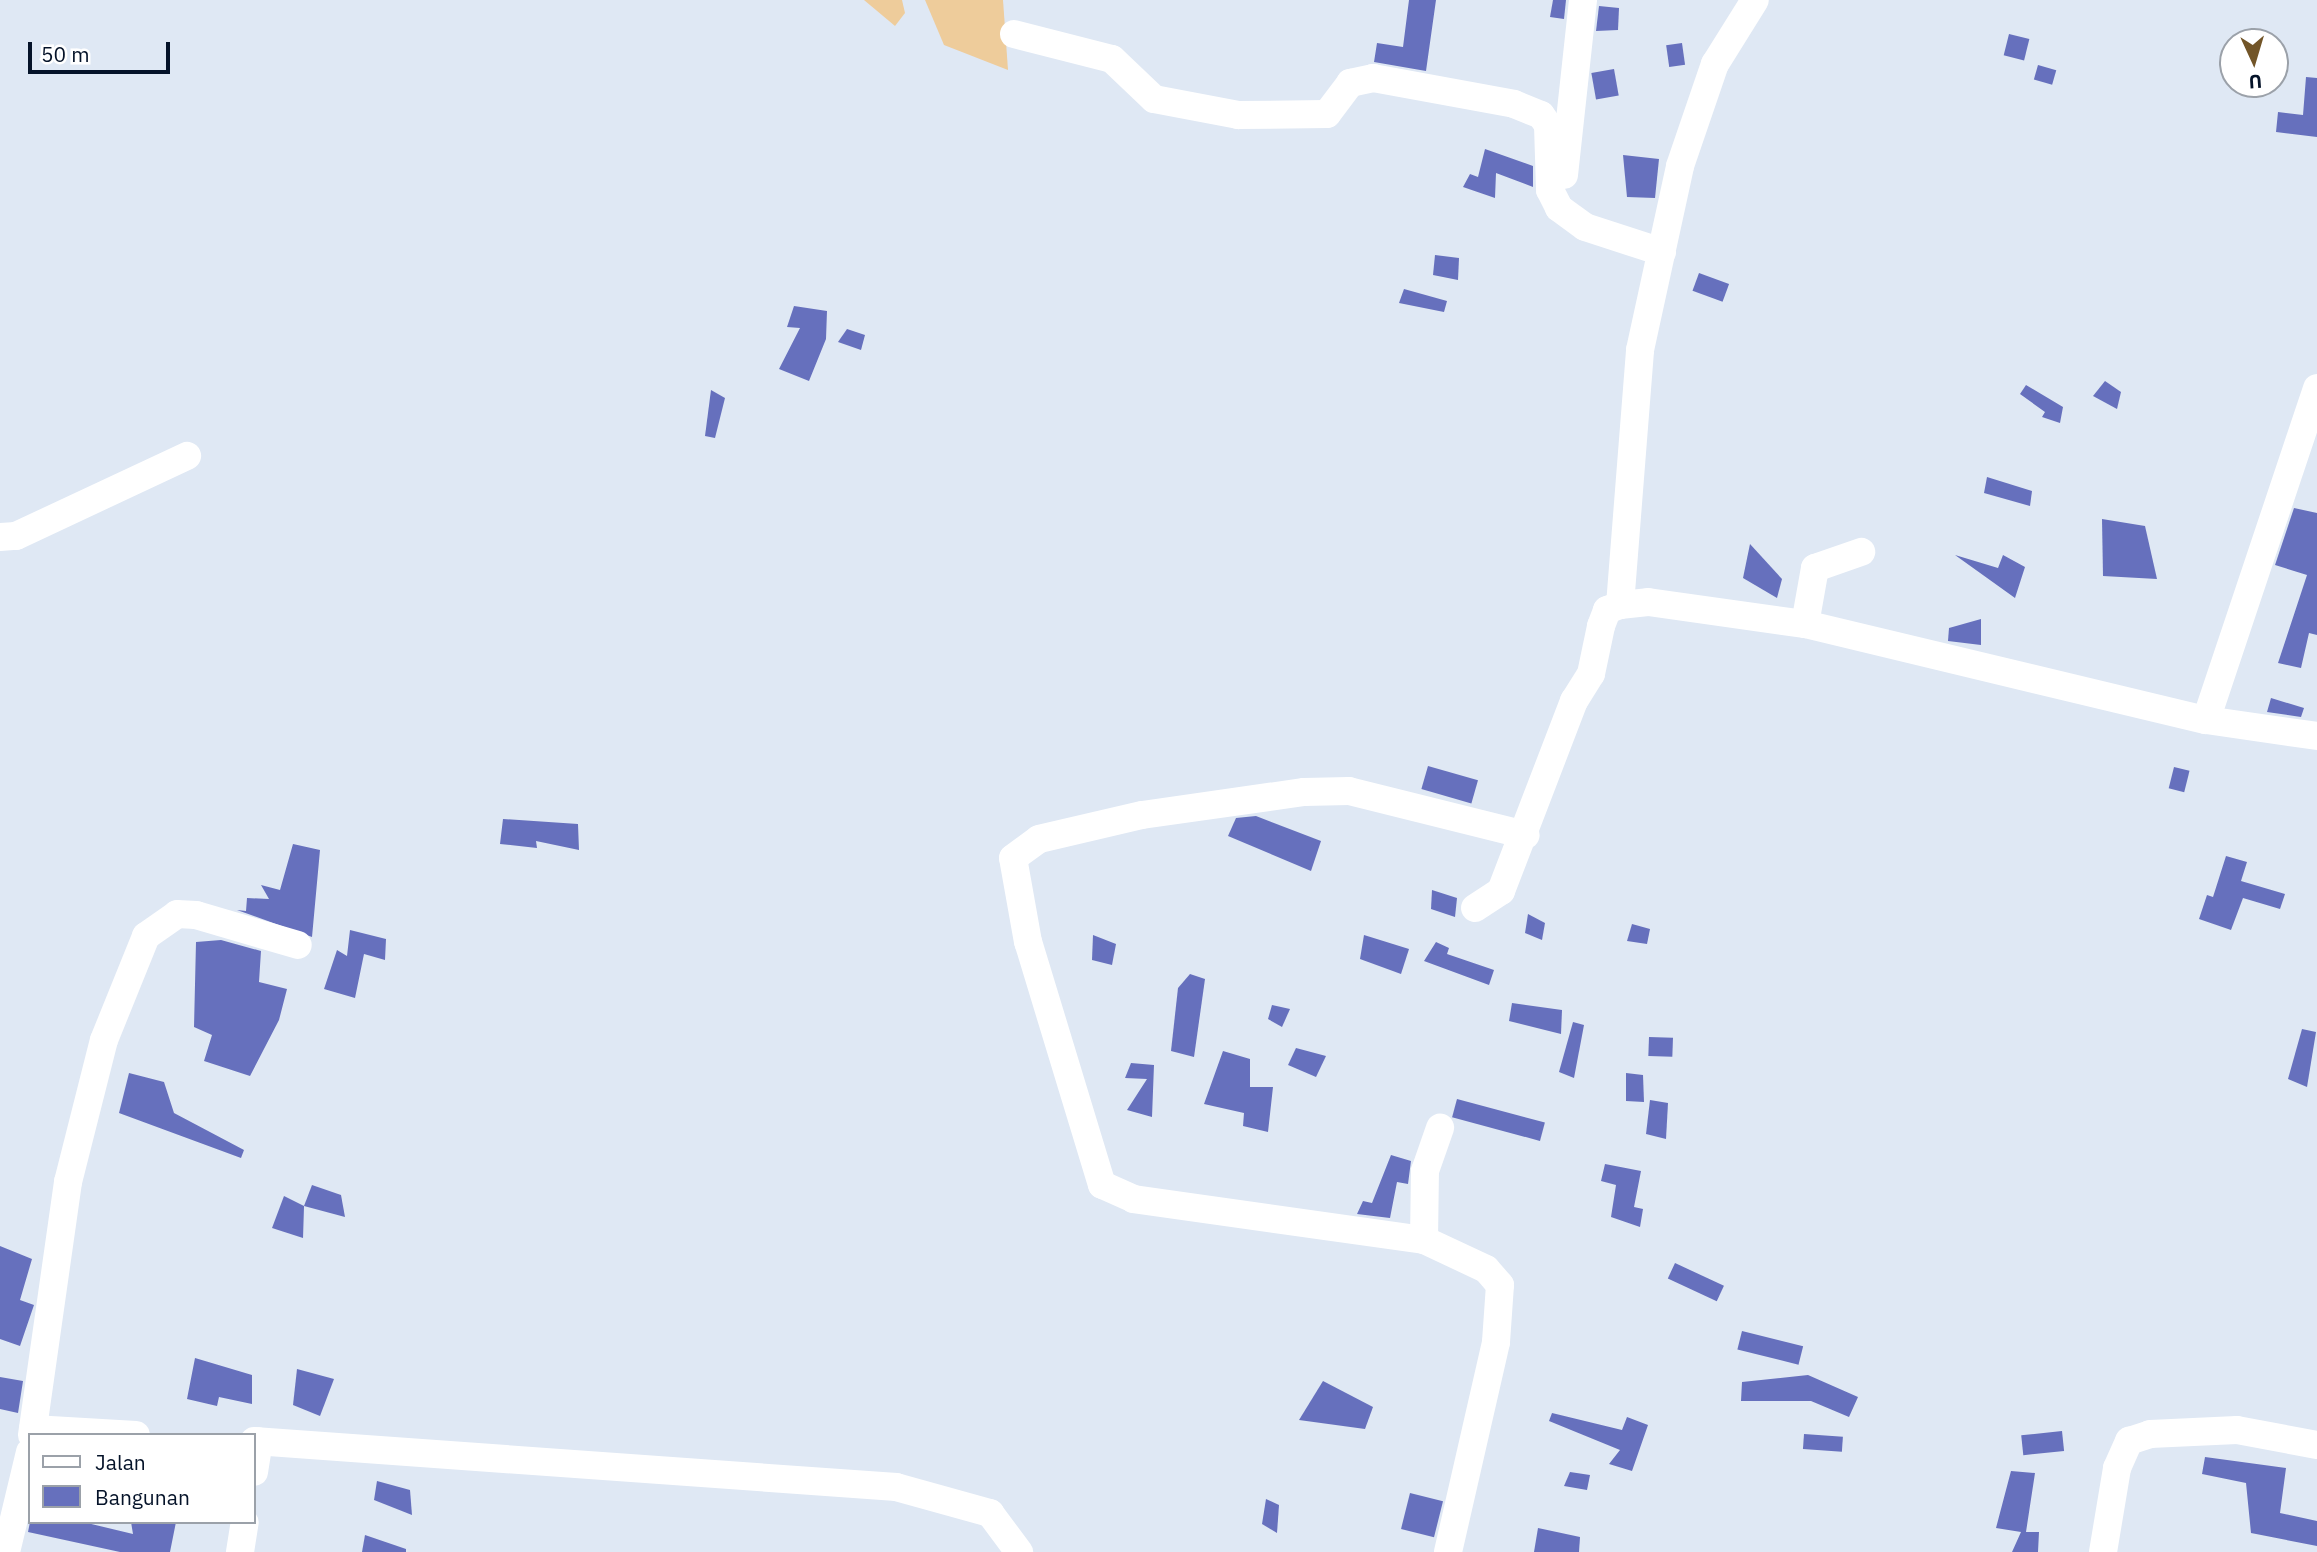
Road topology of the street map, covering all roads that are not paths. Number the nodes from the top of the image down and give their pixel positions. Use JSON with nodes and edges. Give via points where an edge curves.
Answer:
{"nodes":[{"id":1,"x":1583,"y":0,"type":"edge"},
{"id":2,"x":1755,"y":0,"type":"edge"},
{"id":3,"x":1014,"y":34,"type":"dead end"},
{"id":4,"x":1559,"y":208,"type":"junction"},
{"id":5,"x":1662,"y":252,"type":"junction"},
{"id":6,"x":2317,"y":388,"type":"edge"},
{"id":7,"x":187,"y":456,"type":"dead end"},
{"id":8,"x":0,"y":537,"type":"edge"},
{"id":9,"x":1861,"y":552,"type":"dead end"},
{"id":10,"x":1620,"y":605,"type":"junction"},
{"id":11,"x":1805,"y":624,"type":"junction"},
{"id":12,"x":2206,"y":720,"type":"junction"},
{"id":13,"x":2317,"y":736,"type":"edge"},
{"id":14,"x":1526,"y":835,"type":"junction"},
{"id":15,"x":1475,"y":908,"type":"dead end"},
{"id":16,"x":298,"y":945,"type":"dead end"},
{"id":17,"x":1440,"y":1128,"type":"dead end"},
{"id":18,"x":1424,"y":1240,"type":"junction"},
{"id":19,"x":33,"y":1433,"type":"edge"},
{"id":20,"x":256,"y":1441,"type":"edge"},
{"id":21,"x":2317,"y":1445,"type":"edge"},
{"id":22,"x":28,"y":1456,"type":"edge"},
{"id":23,"x":245,"y":1524,"type":"edge"},
{"id":24,"x":6,"y":1552,"type":"edge"},
{"id":25,"x":240,"y":1552,"type":"edge"},
{"id":26,"x":1019,"y":1552,"type":"edge"},
{"id":27,"x":1448,"y":1552,"type":"edge"},
{"id":28,"x":2103,"y":1552,"type":"edge"}],
"edges":[{"from":1,"to":4,"type":"street"},
{"from":2,"to":5,"type":"street","via":[[1715,64],[1680,166]]},
{"from":3,"to":4,"type":"street","via":[[1112,59],[1154,99],[1238,115],[1327,114],[1350,83],[1373,78],[1514,104],[1541,115],[1548,125],[1550,190]]},
{"from":4,"to":5,"type":"street","via":[[1585,227]]},
{"from":5,"to":10,"type":"street","via":[[1640,350]]},
{"from":6,"to":12,"type":"street"},
{"from":7,"to":8,"type":"street","via":[[16,536]]},
{"from":9,"to":11,"type":"street","via":[[1815,568]]},
{"from":10,"to":11,"type":"street","via":[[1648,602]]},
{"from":10,"to":14,"type":"street","via":[[1607,610],[1591,674],[1574,701]]},
{"from":11,"to":12,"type":"street"},
{"from":12,"to":13,"type":"street"},
{"from":14,"to":15,"type":"street","via":[[1501,891]]},
{"from":14,"to":18,"type":"street","via":[[1349,791],[1304,792],[1142,815],[1039,839],[1013,858],[1028,942],[1102,1185],[1134,1199]]},
{"from":16,"to":19,"type":"street","via":[[197,915],[177,915],[146,936],[104,1040],[76,1146]]},
{"from":17,"to":18,"type":"street","via":[[1425,1171]]},
{"from":18,"to":27,"type":"street","via":[[1486,1269],[1502,1300]]},
{"from":20,"to":26,"type":"street","via":[[896,1487],[990,1513]]},
{"from":21,"to":28,"type":"street","via":[[2237,1430],[2150,1434],[2129,1441],[2117,1468]]},
{"from":22,"to":24,"type":"street"},
{"from":23,"to":25,"type":"street"}]}
